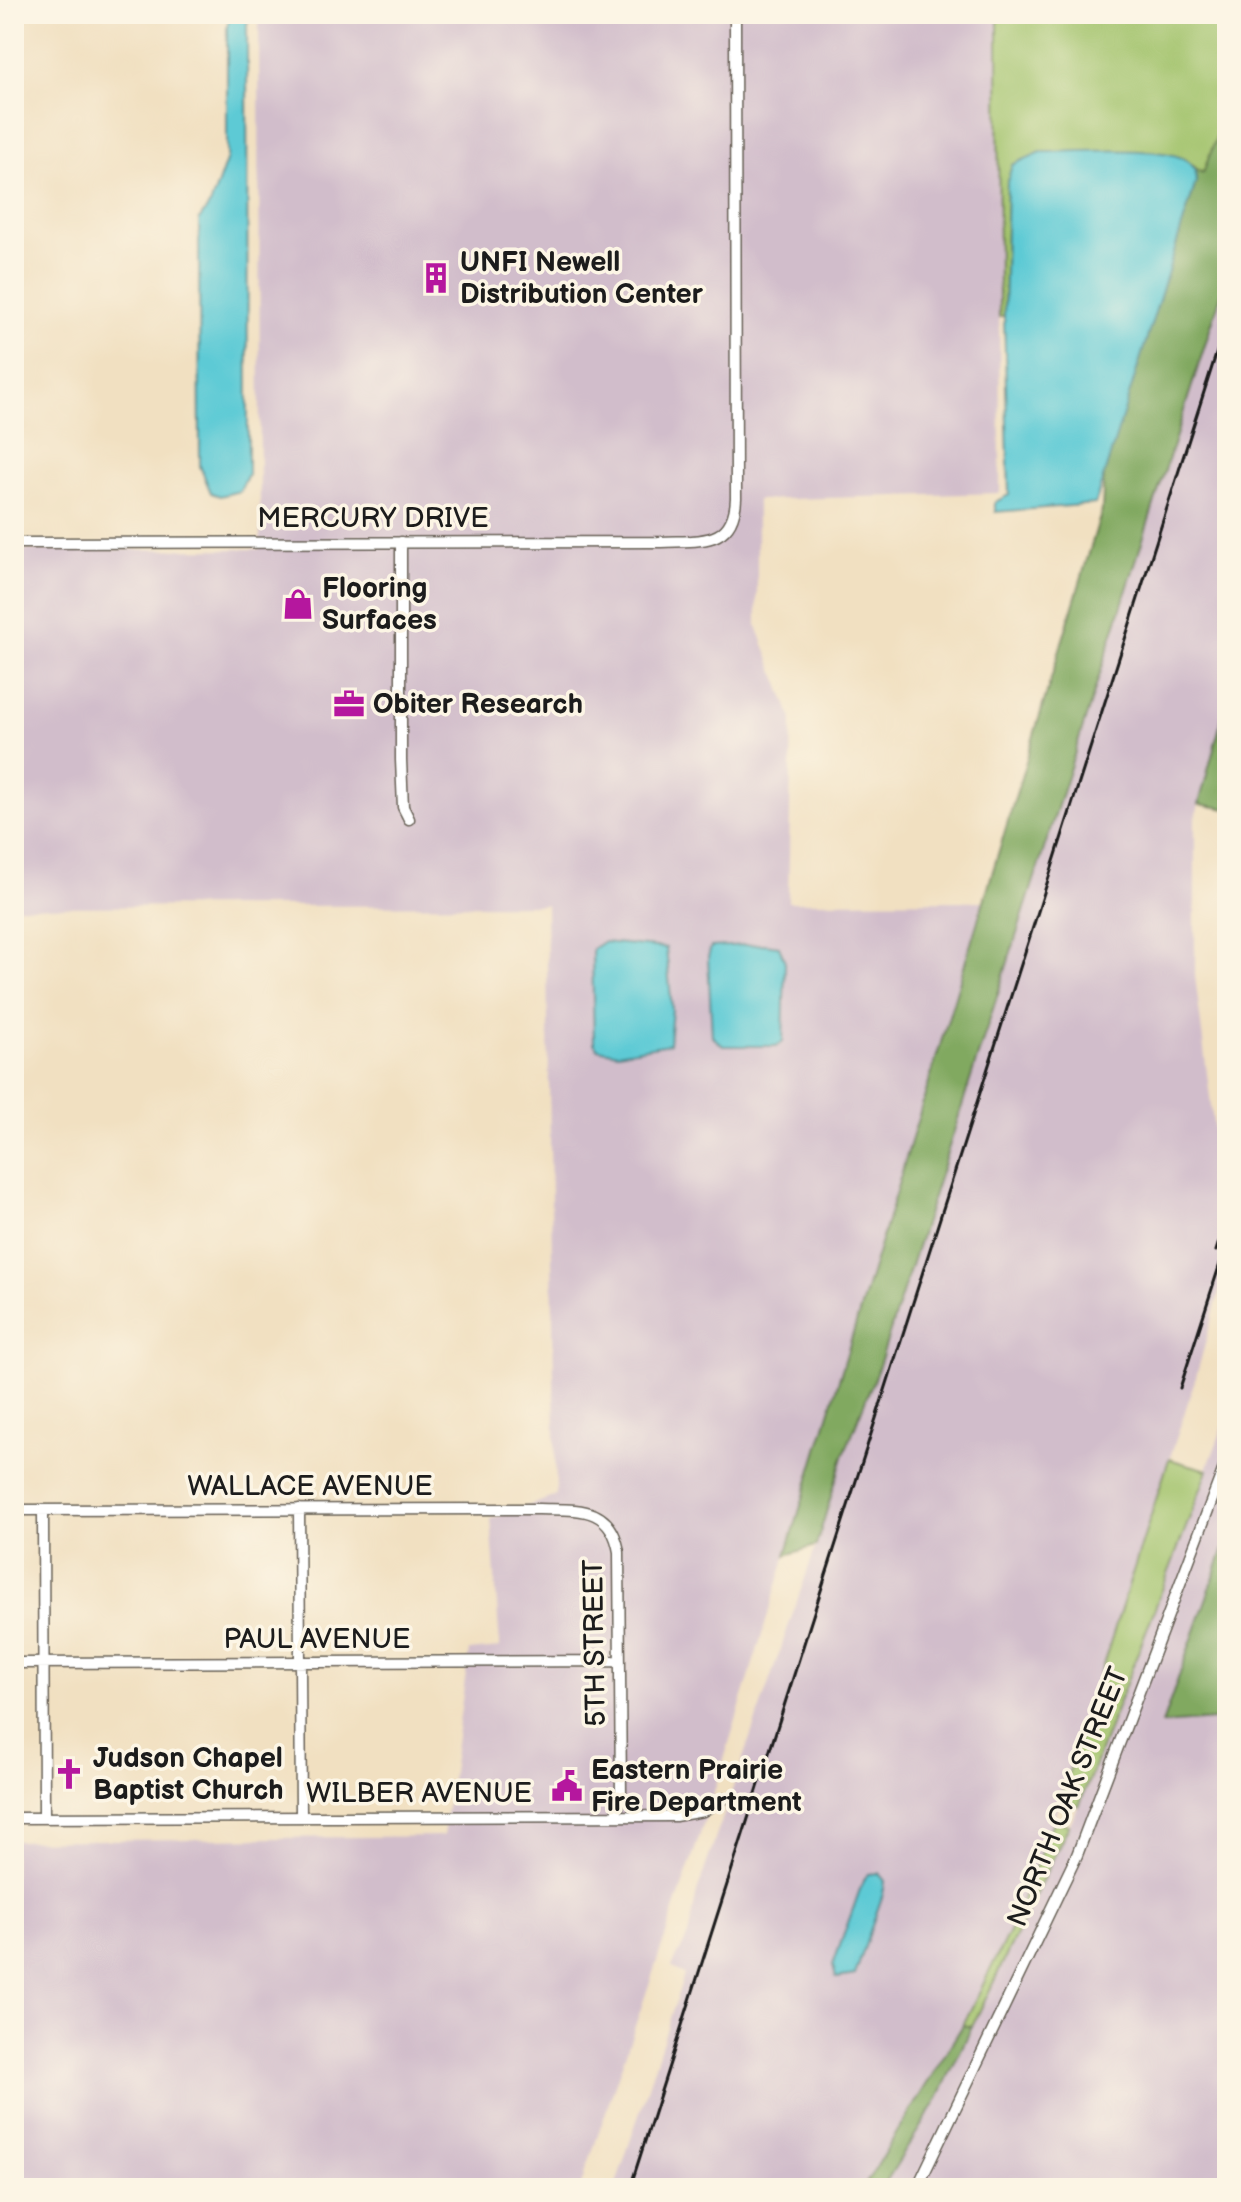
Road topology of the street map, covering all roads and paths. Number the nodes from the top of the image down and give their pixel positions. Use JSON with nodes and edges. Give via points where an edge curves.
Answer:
{"nodes":[{"id":1,"x":735,"y":14,"type":"edge"},
{"id":2,"x":401,"y":542,"type":"junction"},
{"id":3,"x":14,"y":543,"type":"edge"},
{"id":4,"x":409,"y":819,"type":"dead end"},
{"id":5,"x":1227,"y":1460,"type":"edge"},
{"id":6,"x":299,"y":1509,"type":"junction"},
{"id":7,"x":14,"y":1510,"type":"edge"},
{"id":8,"x":43,"y":1510,"type":"junction"},
{"id":9,"x":604,"y":1519,"type":"joint"},
{"id":10,"x":620,"y":1661,"type":"junction"},
{"id":11,"x":42,"y":1662,"type":"junction"},
{"id":12,"x":14,"y":1663,"type":"edge"},
{"id":13,"x":299,"y":1663,"type":"junction"},
{"id":14,"x":723,"y":1799,"type":"dead end"},
{"id":15,"x":615,"y":1816,"type":"junction"},
{"id":16,"x":44,"y":1817,"type":"junction"},
{"id":17,"x":301,"y":1817,"type":"junction"},
{"id":18,"x":14,"y":1818,"type":"edge"},
{"id":19,"x":917,"y":2188,"type":"edge"}],
"edges":[{"from":1,"to":2,"type":"street","name":"MERCURY DRIVE","via":[[736,498],[730,528],[715,537],[684,541]]},
{"from":2,"to":3,"type":"street","name":"MERCURY DRIVE"},
{"from":2,"to":4,"type":"street","via":[[401,754],[403,807]]},
{"from":5,"to":19,"type":"street","name":"NORTH OAK STREET","via":[[1077,1855]]},
{"from":6,"to":8,"type":"street","name":"WALLACE AVENUE"},
{"from":6,"to":9,"type":"street","name":"WALLACE AVENUE","via":[[577,1510]]},
{"from":6,"to":13,"type":"street"},
{"from":7,"to":8,"type":"street","name":"WALLACE AVENUE"},
{"from":8,"to":11,"type":"street"},
{"from":9,"to":10,"type":"street","name":"5TH STREET","via":[[619,1552]]},
{"from":10,"to":13,"type":"street","name":"PAUL AVENUE"},
{"from":10,"to":15,"type":"street","name":"5TH STREET","via":[[621,1797]]},
{"from":11,"to":12,"type":"street","name":"PAUL AVENUE"},
{"from":11,"to":13,"type":"street","name":"PAUL AVENUE"},
{"from":11,"to":16,"type":"street"},
{"from":13,"to":17,"type":"street"},
{"from":14,"to":15,"type":"street","name":"WILBER AVENUE","via":[[690,1815]]},
{"from":15,"to":17,"type":"street","name":"WILBER AVENUE"},
{"from":16,"to":17,"type":"street","name":"WILBER AVENUE"},
{"from":16,"to":18,"type":"street","name":"WILBER AVENUE"}]}
